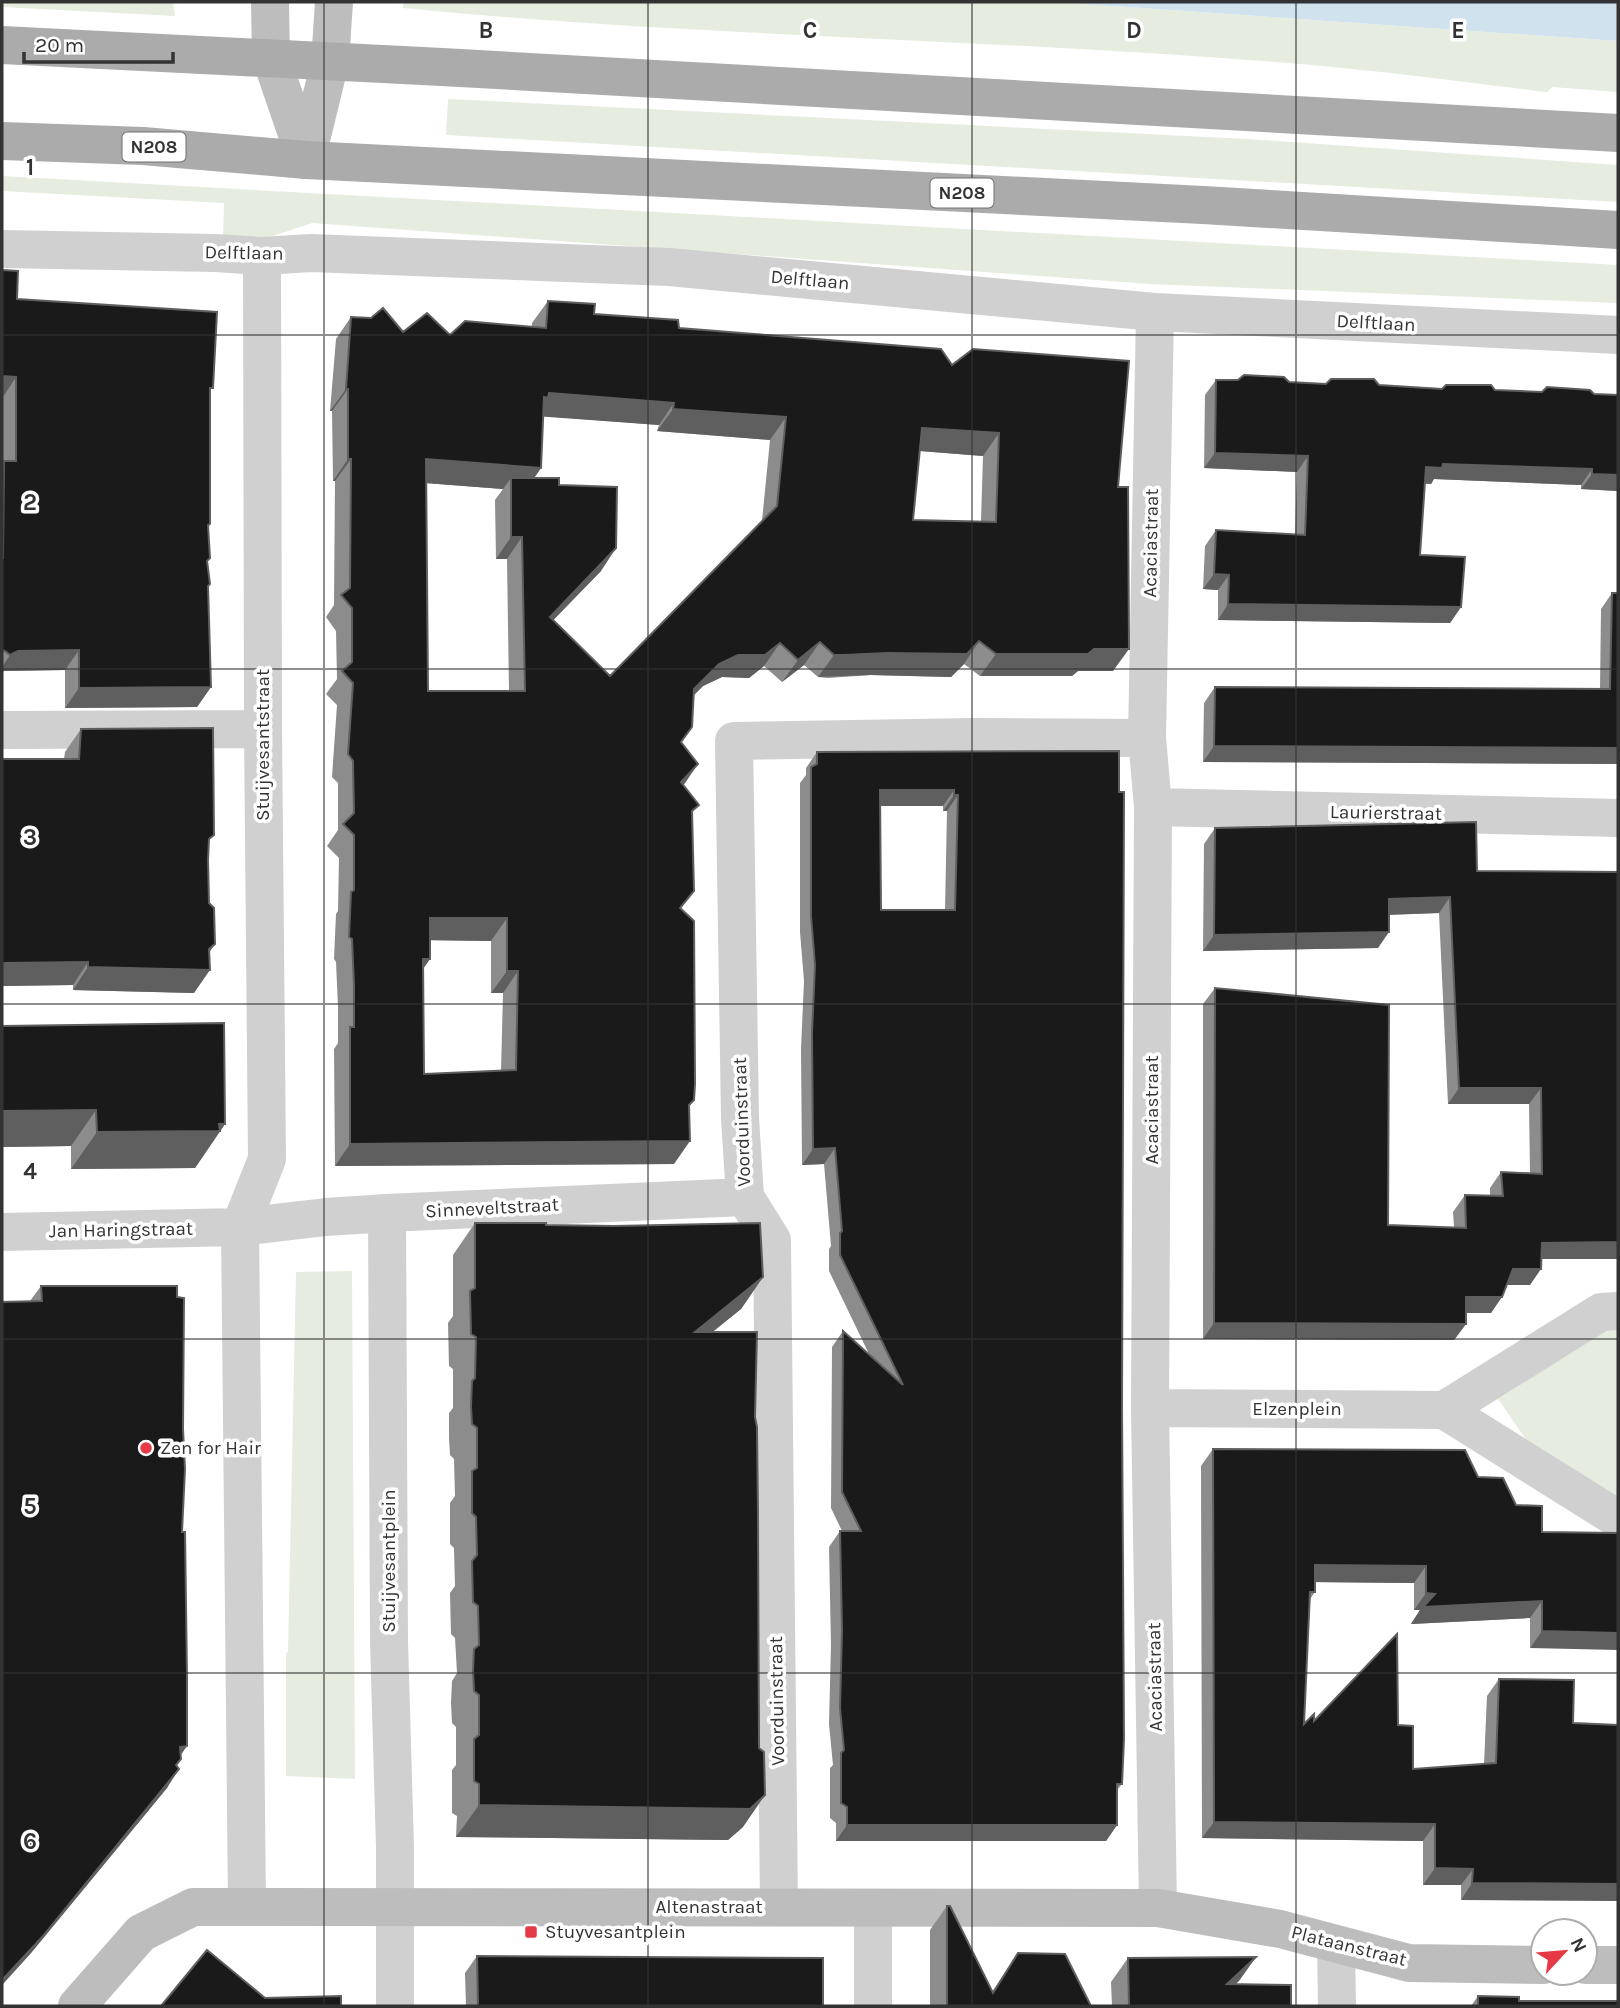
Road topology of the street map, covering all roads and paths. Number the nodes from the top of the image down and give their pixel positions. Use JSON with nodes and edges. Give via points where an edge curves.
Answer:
{"nodes":[{"id":1,"x":270,"y":2,"type":"edge"},
{"id":2,"x":334,"y":2,"type":"edge"},
{"id":3,"x":2,"y":45,"type":"edge"},
{"id":4,"x":271,"y":58,"type":"junction"},
{"id":5,"x":330,"y":62,"type":"junction"},
{"id":6,"x":1618,"y":133,"type":"edge"},
{"id":7,"x":2,"y":141,"type":"edge"},
{"id":8,"x":306,"y":160,"type":"junction"},
{"id":9,"x":1618,"y":230,"type":"edge"},
{"id":10,"x":2,"y":249,"type":"edge"},
{"id":11,"x":262,"y":256,"type":"junction"},
{"id":12,"x":1155,"y":312,"type":"junction"},
{"id":13,"x":1618,"y":335,"type":"edge"},
{"id":14,"x":263,"y":729,"type":"junction"},
{"id":15,"x":2,"y":730,"type":"edge"},
{"id":16,"x":1147,"y":738,"type":"junction"},
{"id":17,"x":1153,"y":807,"type":"junction"},
{"id":18,"x":1618,"y":818,"type":"edge"},
{"id":19,"x":745,"y":1197,"type":"junction"},
{"id":20,"x":387,"y":1213,"type":"junction"},
{"id":21,"x":240,"y":1227,"type":"junction"},
{"id":22,"x":2,"y":1232,"type":"edge"},
{"id":23,"x":1618,"y":1311,"type":"edge"},
{"id":24,"x":1150,"y":1408,"type":"junction"},
{"id":25,"x":1444,"y":1410,"type":"junction"},
{"id":26,"x":1618,"y":1519,"type":"edge"},
{"id":27,"x":247,"y":1905,"type":"junction"},
{"id":28,"x":779,"y":1907,"type":"junction"},
{"id":29,"x":396,"y":1908,"type":"junction"},
{"id":30,"x":1158,"y":1908,"type":"junction"},
{"id":31,"x":873,"y":1909,"type":"junction"},
{"id":32,"x":1280,"y":1929,"type":"joint"},
{"id":33,"x":1336,"y":1945,"type":"junction"},
{"id":34,"x":1529,"y":1965,"type":"edge"},
{"id":35,"x":1599,"y":1965,"type":"edge"},
{"id":36,"x":1618,"y":1965,"type":"edge"},
{"id":37,"x":77,"y":2006,"type":"edge"},
{"id":38,"x":395,"y":2006,"type":"edge"},
{"id":39,"x":873,"y":2006,"type":"edge"},
{"id":40,"x":1337,"y":2006,"type":"edge"}],
"edges":[{"from":1,"to":4,"type":"street"},
{"from":2,"to":5,"type":"street"},
{"from":3,"to":4,"type":"main road"},
{"from":4,"to":5,"type":"main road"},
{"from":4,"to":8,"type":"street"},
{"from":5,"to":6,"type":"main road"},
{"from":5,"to":8,"type":"street"},
{"from":7,"to":8,"type":"main road","number":"N208","via":[[143,146]]},
{"from":8,"to":9,"type":"main road","number":"N208"},
{"from":10,"to":11,"type":"street","name":"Delftlaan"},
{"from":11,"to":12,"type":"street","name":"Delftlaan","via":[[311,253],[669,267]]},
{"from":11,"to":14,"type":"street","name":"Stuijvesantstraat"},
{"from":12,"to":13,"type":"street","name":"Delftlaan"},
{"from":12,"to":16,"type":"street","name":"Acaciastraat"},
{"from":14,"to":15,"type":"street"},
{"from":14,"to":21,"type":"street","name":"Stuijvesantstraat","via":[[267,1159]]},
{"from":16,"to":17,"type":"street","name":"Acaciastraat"},
{"from":16,"to":19,"type":"street","name":"Voorduinstraat","via":[[734,741]]},
{"from":17,"to":18,"type":"street","name":"Laurierstraat"},
{"from":17,"to":24,"type":"street","name":"Acaciastraat"},
{"from":19,"to":20,"type":"street","name":"Sinneveltstraat"},
{"from":19,"to":28,"type":"street","name":"Voorduinstraat","via":[[772,1240]]},
{"from":20,"to":21,"type":"street","name":"Sinneveltstraat"},
{"from":20,"to":29,"type":"street","name":"Stuijvesantplein","via":[[389,1641]]},
{"from":21,"to":22,"type":"street","name":"Jan Haringstraat"},
{"from":21,"to":27,"type":"street"},
{"from":23,"to":25,"type":"street","via":[[1601,1312]]},
{"from":24,"to":25,"type":"street","name":"Elzenplein"},
{"from":24,"to":30,"type":"street","name":"Acaciastraat"},
{"from":25,"to":26,"type":"street"},
{"from":27,"to":29,"type":"street","name":"Altenastraat"},
{"from":27,"to":37,"type":"street","name":"Altenastraat","via":[[193,1907],[141,1933]]},
{"from":28,"to":29,"type":"street","name":"Altenastraat"},
{"from":28,"to":31,"type":"street","name":"Altenastraat"},
{"from":29,"to":38,"type":"street"},
{"from":30,"to":31,"type":"street","name":"Altenastraat"},
{"from":30,"to":32,"type":"street","name":"Altenastraat"},
{"from":31,"to":39,"type":"street"},
{"from":32,"to":33,"type":"street","name":"Plataanstraat"},
{"from":33,"to":34,"type":"street","name":"Plataanstraat","via":[[1409,1963]]},
{"from":33,"to":40,"type":"street"},
{"from":35,"to":36,"type":"street"}]}
